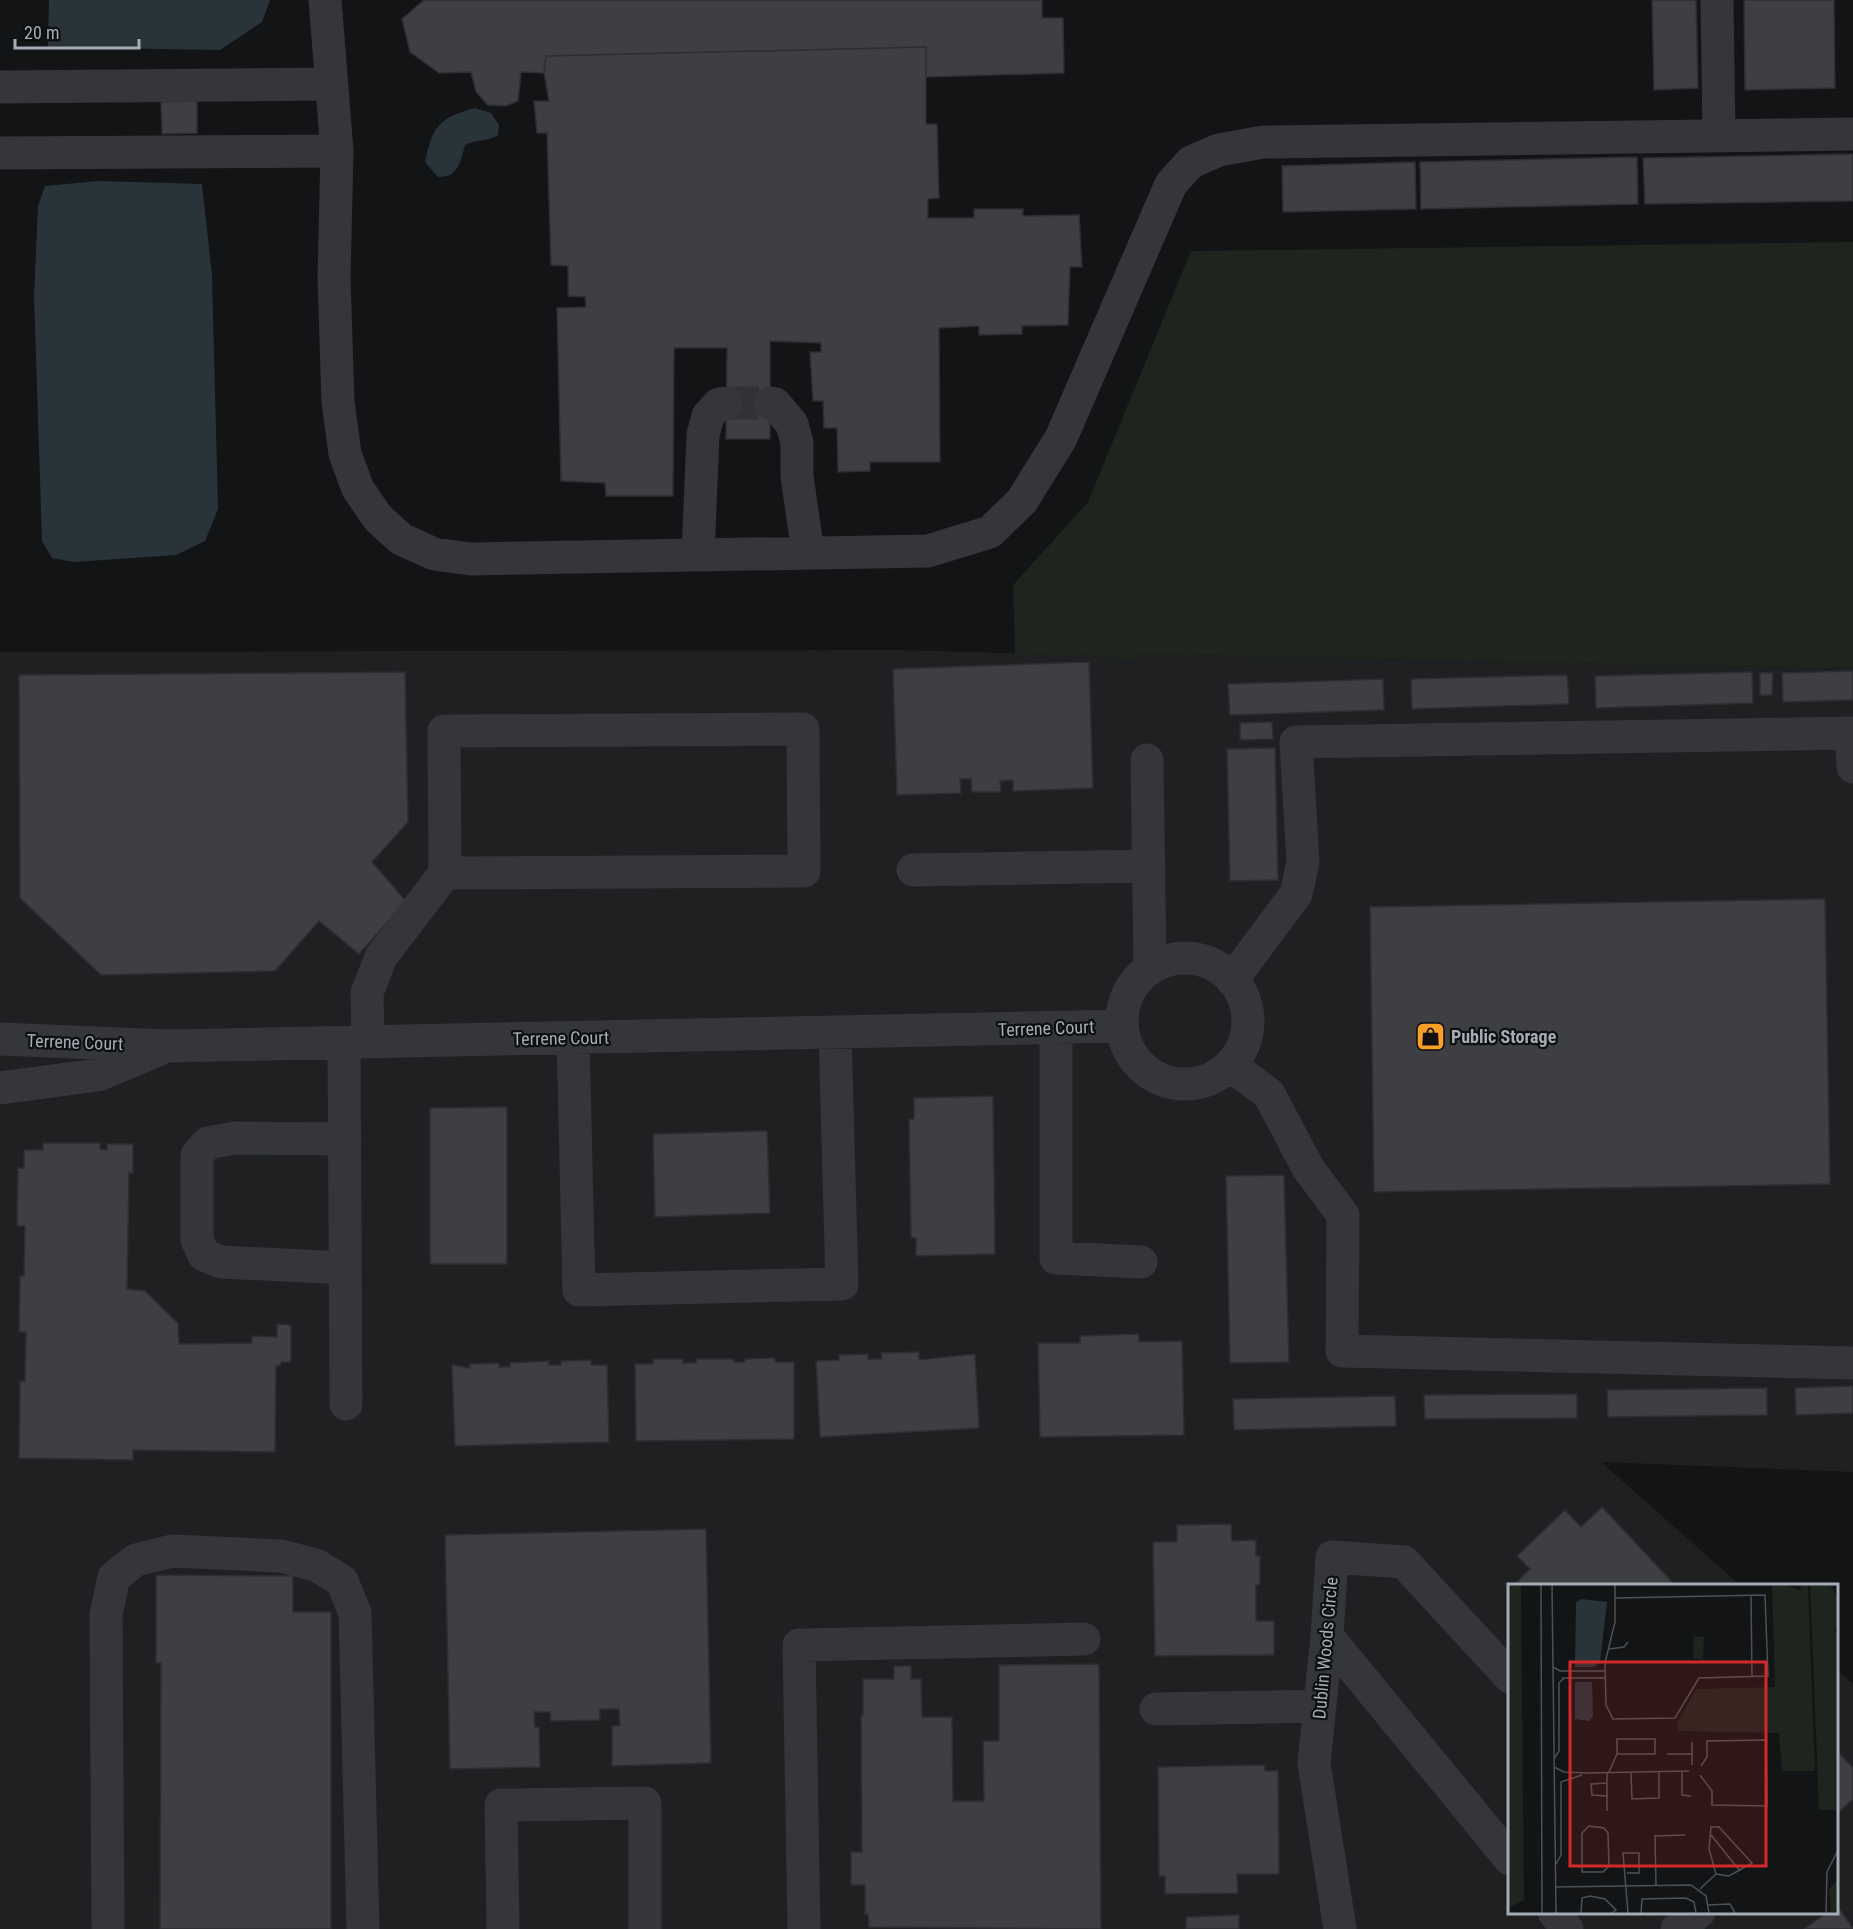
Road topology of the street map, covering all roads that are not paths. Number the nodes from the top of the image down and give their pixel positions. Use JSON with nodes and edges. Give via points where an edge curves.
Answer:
{"nodes":[{"id":1,"x":325,"y":0,"type":"edge"},
{"id":2,"x":1717,"y":0,"type":"edge"},
{"id":3,"x":331,"y":84,"type":"junction"},
{"id":4,"x":4,"y":87,"type":"edge"},
{"id":5,"x":1853,"y":134,"type":"edge"},
{"id":6,"x":1719,"y":136,"type":"junction"},
{"id":7,"x":337,"y":151,"type":"junction"},
{"id":8,"x":5,"y":153,"type":"edge"},
{"id":9,"x":726,"y":403,"type":"tunnel mouth"},
{"id":10,"x":770,"y":403,"type":"tunnel mouth"},
{"id":11,"x":808,"y":553,"type":"junction"},
{"id":12,"x":698,"y":555,"type":"junction"},
{"id":13,"x":1147,"y":760,"type":"dead end"},
{"id":14,"x":1853,"y":767,"type":"edge"},
{"id":15,"x":1149,"y":866,"type":"junction"},
{"id":16,"x":913,"y":870,"type":"dead end"},
{"id":17,"x":445,"y":873,"type":"junction"},
{"id":18,"x":1150,"y":969,"type":"junction"},
{"id":19,"x":1232,"y":980,"type":"junction"},
{"id":20,"x":1121,"y":1026,"type":"junction"},
{"id":21,"x":1056,"y":1029,"type":"junction"},
{"id":22,"x":835,"y":1033,"type":"junction"},
{"id":23,"x":573,"y":1038,"type":"junction"},
{"id":24,"x":0,"y":1039,"type":"edge"},
{"id":25,"x":356,"y":1042,"type":"junction"},
{"id":26,"x":168,"y":1046,"type":"junction"},
{"id":27,"x":1230,"y":1065,"type":"junction"},
{"id":28,"x":0,"y":1088,"type":"edge"},
{"id":29,"x":345,"y":1139,"type":"junction"},
{"id":30,"x":1141,"y":1262,"type":"dead end"},
{"id":31,"x":345,"y":1268,"type":"junction"},
{"id":32,"x":1853,"y":1363,"type":"edge"},
{"id":33,"x":346,"y":1404,"type":"dead end"},
{"id":34,"x":1328,"y":1636,"type":"junction"},
{"id":35,"x":1084,"y":1639,"type":"dead end"},
{"id":36,"x":1508,"y":1676,"type":"edge"},
{"id":37,"x":1320,"y":1706,"type":"junction"},
{"id":38,"x":1155,"y":1709,"type":"dead end"},
{"id":39,"x":1508,"y":1858,"type":"edge"},
{"id":40,"x":1556,"y":1914,"type":"edge"},
{"id":41,"x":1696,"y":1914,"type":"edge"},
{"id":42,"x":108,"y":1929,"type":"edge"},
{"id":43,"x":363,"y":1929,"type":"edge"},
{"id":44,"x":503,"y":1929,"type":"edge"},
{"id":45,"x":645,"y":1929,"type":"edge"},
{"id":46,"x":804,"y":1929,"type":"edge"},
{"id":47,"x":1340,"y":1929,"type":"edge"},
{"id":48,"x":1567,"y":1929,"type":"edge"},
{"id":49,"x":1677,"y":1929,"type":"edge"}],
"edges":[{"from":1,"to":3,"type":"street"},
{"from":2,"to":6,"type":"street"},
{"from":3,"to":4,"type":"street"},
{"from":3,"to":7,"type":"street"},
{"from":5,"to":6,"type":"street"},
{"from":6,"to":11,"type":"street","via":[[1263,141],[1219,150],[1191,162],[1171,184],[1061,438],[1022,501],[990,532],[928,551]]},
{"from":7,"to":8,"type":"street"},
{"from":7,"to":12,"type":"street","via":[[334,278],[338,402],[345,454],[358,489],[378,518],[401,539],[434,554],[471,559]]},
{"from":9,"to":12,"type":"street","via":[[719,404],[708,416],[703,435]]},
{"from":10,"to":11,"type":"street","via":[[792,424],[797,443],[800,512]]},
{"from":11,"to":12,"type":"street"},
{"from":13,"to":15,"type":"street"},
{"from":14,"to":19,"type":"street","via":[[1851,734],[1296,742],[1303,862],[1296,894]]},
{"from":15,"to":16,"type":"street"},
{"from":15,"to":18,"type":"street"},
{"from":17,"to":17,"type":"street","via":[[804,871],[803,729],[444,731]]},
{"from":17,"to":25,"type":"street","via":[[381,957],[367,993]]},
{"from":18,"to":19,"type":"street","name":"Terrene Court","via":[[1166,961],[1202,960]]},
{"from":18,"to":20,"type":"street","name":"Terrene Court","via":[[1127,993]]},
{"from":19,"to":27,"type":"street","name":"Terrene Court","via":[[1243,996],[1248,1014],[1241,1050]]},
{"from":20,"to":21,"type":"street","name":"Terrene Court"},
{"from":20,"to":27,"type":"street","name":"Terrene Court","via":[[1126,1046],[1137,1063],[1154,1076],[1173,1083],[1194,1084],[1214,1078]]},
{"from":21,"to":22,"type":"street","name":"Terrene Court"},
{"from":21,"to":30,"type":"street","via":[[1056,1258]]},
{"from":22,"to":23,"type":"street","name":"Terrene Court"},
{"from":22,"to":23,"type":"street","via":[[842,1284],[579,1290]]},
{"from":23,"to":25,"type":"street","name":"Terrene Court"},
{"from":24,"to":26,"type":"street","name":"Terrene Court"},
{"from":25,"to":26,"type":"street","name":"Terrene Court"},
{"from":25,"to":29,"type":"street"},
{"from":26,"to":28,"type":"street","via":[[98,1075]]},
{"from":27,"to":32,"type":"street","via":[[1269,1094],[1308,1168],[1343,1215],[1342,1351]]},
{"from":29,"to":31,"type":"street"},
{"from":29,"to":31,"type":"street","via":[[235,1138],[208,1143],[197,1155],[197,1240],[204,1255],[221,1262]]},
{"from":31,"to":33,"type":"street"},
{"from":34,"to":36,"type":"street","name":"Dublin Woods Circle","via":[[1332,1557],[1404,1562]]},
{"from":34,"to":37,"type":"street","name":"Dublin Woods Circle"},
{"from":34,"to":39,"type":"street"},
{"from":35,"to":46,"type":"street","via":[[799,1645]]},
{"from":37,"to":38,"type":"street"},
{"from":37,"to":47,"type":"street","name":"Dublin Woods Circle","via":[[1314,1763]]},
{"from":40,"to":48,"type":"street"},
{"from":41,"to":49,"type":"street"},
{"from":42,"to":43,"type":"street","via":[[106,1614],[114,1577],[136,1560],[172,1551],[281,1556],[316,1565],[342,1581],[355,1613]]},
{"from":44,"to":45,"type":"street","via":[[501,1804],[645,1803]]}]}
